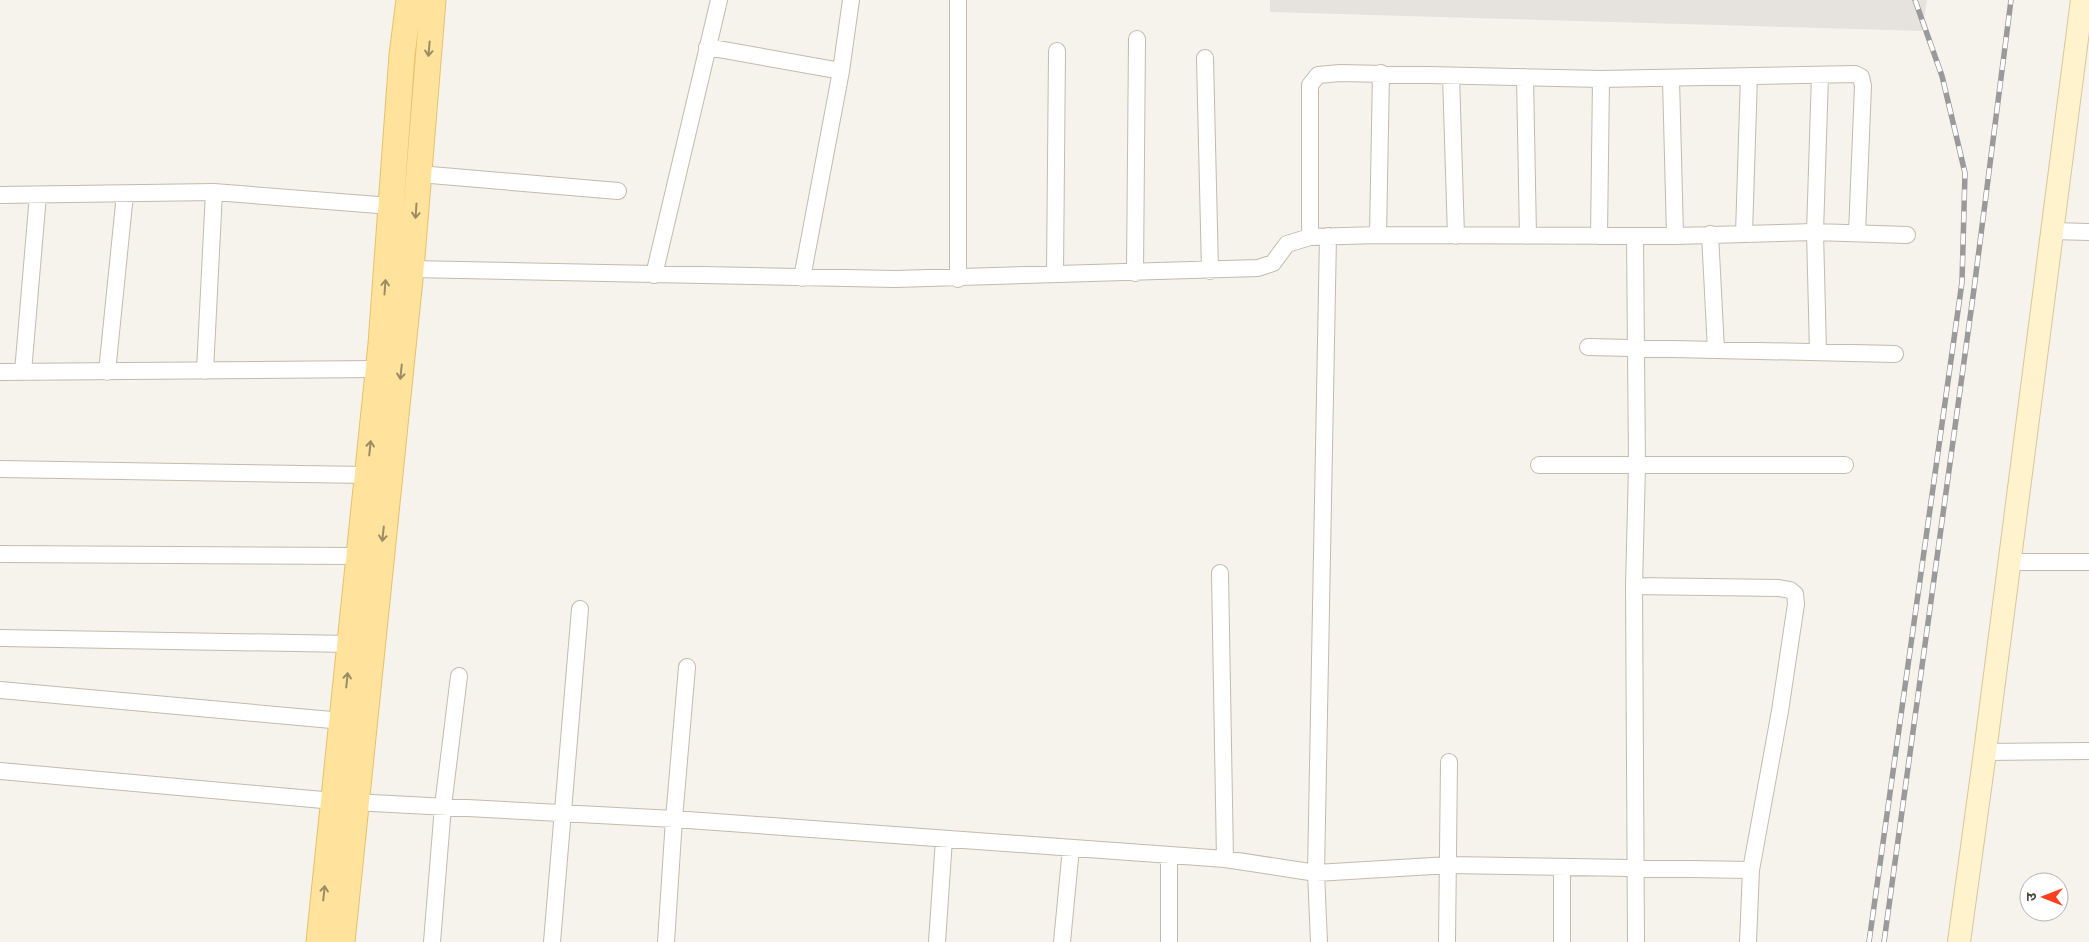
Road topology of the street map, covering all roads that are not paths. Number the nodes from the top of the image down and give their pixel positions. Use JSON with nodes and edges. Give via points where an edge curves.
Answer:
{"nodes":[{"id":1,"x":409,"y":0,"type":"edge"},
{"id":2,"x":433,"y":0,"type":"edge"},
{"id":3,"x":719,"y":0,"type":"edge"},
{"id":4,"x":851,"y":0,"type":"edge"},
{"id":5,"x":958,"y":0,"type":"edge"},
{"id":6,"x":2082,"y":0,"type":"edge"},
{"id":7,"x":1137,"y":39,"type":"dead end"},
{"id":8,"x":707,"y":47,"type":"junction"},
{"id":9,"x":1057,"y":51,"type":"dead end"},
{"id":10,"x":1205,"y":58,"type":"dead end"},
{"id":11,"x":841,"y":71,"type":"junction"},
{"id":12,"x":1381,"y":74,"type":"junction"},
{"id":13,"x":1820,"y":75,"type":"junction"},
{"id":14,"x":1451,"y":76,"type":"junction"},
{"id":15,"x":1749,"y":76,"type":"junction"},
{"id":16,"x":1526,"y":78,"type":"junction"},
{"id":17,"x":1600,"y":79,"type":"junction"},
{"id":18,"x":1671,"y":79,"type":"junction"},
{"id":19,"x":418,"y":174,"type":"junction"},
{"id":20,"x":618,"y":191,"type":"dead end"},
{"id":21,"x":214,"y":192,"type":"junction"},
{"id":22,"x":125,"y":194,"type":"junction"},
{"id":23,"x":0,"y":195,"type":"edge"},
{"id":24,"x":38,"y":195,"type":"junction"},
{"id":25,"x":391,"y":206,"type":"junction"},
{"id":26,"x":2052,"y":231,"type":"junction"},
{"id":27,"x":1815,"y":232,"type":"junction"},
{"id":28,"x":2089,"y":232,"type":"edge"},
{"id":29,"x":1744,"y":233,"type":"junction"},
{"id":30,"x":1857,"y":233,"type":"junction"},
{"id":31,"x":1710,"y":234,"type":"junction"},
{"id":32,"x":1378,"y":235,"type":"junction"},
{"id":33,"x":1907,"y":235,"type":"dead end"},
{"id":34,"x":1328,"y":236,"type":"junction"},
{"id":35,"x":1456,"y":236,"type":"junction"},
{"id":36,"x":1528,"y":236,"type":"junction"},
{"id":37,"x":1599,"y":236,"type":"junction"},
{"id":38,"x":1635,"y":236,"type":"junction"},
{"id":39,"x":1675,"y":236,"type":"junction"},
{"id":40,"x":1310,"y":237,"type":"junction"},
{"id":41,"x":411,"y":269,"type":"junction"},
{"id":42,"x":1210,"y":271,"type":"junction"},
{"id":43,"x":1135,"y":273,"type":"junction"},
{"id":44,"x":1055,"y":274,"type":"junction"},
{"id":45,"x":654,"y":275,"type":"junction"},
{"id":46,"x":802,"y":278,"type":"junction"},
{"id":47,"x":958,"y":279,"type":"junction"},
{"id":48,"x":1588,"y":347,"type":"dead end"},
{"id":49,"x":1635,"y":348,"type":"junction"},
{"id":50,"x":1716,"y":350,"type":"junction"},
{"id":51,"x":1818,"y":352,"type":"junction"},
{"id":52,"x":1895,"y":354,"type":"dead end"},
{"id":53,"x":378,"y":369,"type":"junction"},
{"id":54,"x":205,"y":370,"type":"junction"},
{"id":55,"x":0,"y":372,"type":"edge"},
{"id":56,"x":22,"y":372,"type":"junction"},
{"id":57,"x":107,"y":372,"type":"junction"},
{"id":58,"x":1539,"y":465,"type":"dead end"},
{"id":59,"x":1846,"y":465,"type":"dead end"},
{"id":60,"x":1638,"y":466,"type":"junction"},
{"id":61,"x":0,"y":469,"type":"edge"},
{"id":62,"x":368,"y":475,"type":"junction"},
{"id":63,"x":0,"y":554,"type":"edge"},
{"id":64,"x":360,"y":556,"type":"junction"},
{"id":65,"x":2009,"y":562,"type":"junction"},
{"id":66,"x":2089,"y":562,"type":"edge"},
{"id":67,"x":1220,"y":573,"type":"dead end"},
{"id":68,"x":1634,"y":586,"type":"junction"},
{"id":69,"x":580,"y":609,"type":"dead end"},
{"id":70,"x":0,"y":638,"type":"edge"},
{"id":71,"x":350,"y":644,"type":"junction"},
{"id":72,"x":687,"y":667,"type":"dead end"},
{"id":73,"x":458,"y":676,"type":"dead end"},
{"id":74,"x":0,"y":690,"type":"edge"},
{"id":75,"x":342,"y":721,"type":"junction"},
{"id":76,"x":2089,"y":751,"type":"edge"},
{"id":77,"x":1985,"y":752,"type":"junction"},
{"id":78,"x":1449,"y":762,"type":"dead end"},
{"id":79,"x":0,"y":771,"type":"edge"},
{"id":80,"x":345,"y":802,"type":"junction"},
{"id":81,"x":443,"y":806,"type":"junction"},
{"id":82,"x":563,"y":812,"type":"junction"},
{"id":83,"x":674,"y":819,"type":"junction"},
{"id":84,"x":944,"y":840,"type":"junction"},
{"id":85,"x":1071,"y":848,"type":"junction"},
{"id":86,"x":1169,"y":855,"type":"junction"},
{"id":87,"x":1225,"y":859,"type":"junction"},
{"id":88,"x":1448,"y":865,"type":"junction"},
{"id":89,"x":1562,"y":867,"type":"junction"},
{"id":90,"x":1635,"y":869,"type":"junction"},
{"id":91,"x":1751,"y":870,"type":"junction"},
{"id":92,"x":1316,"y":873,"type":"junction"},
{"id":93,"x":320,"y":942,"type":"edge"},
{"id":94,"x":342,"y":942,"type":"edge"},
{"id":95,"x":432,"y":942,"type":"edge"},
{"id":96,"x":552,"y":942,"type":"edge"},
{"id":97,"x":666,"y":942,"type":"edge"},
{"id":98,"x":937,"y":942,"type":"edge"},
{"id":99,"x":1062,"y":942,"type":"edge"},
{"id":100,"x":1169,"y":942,"type":"edge"},
{"id":101,"x":1319,"y":942,"type":"edge"},
{"id":102,"x":1447,"y":942,"type":"edge"},
{"id":103,"x":1562,"y":942,"type":"edge"},
{"id":104,"x":1636,"y":942,"type":"edge"},
{"id":105,"x":1748,"y":942,"type":"edge"},
{"id":106,"x":1959,"y":942,"type":"edge"}],
"edges":[{"from":1,"to":25,"type":"main road"},
{"from":2,"to":19,"type":"main road","one_way":true},
{"from":3,"to":8,"type":"street"},
{"from":4,"to":11,"type":"street"},
{"from":5,"to":47,"type":"street"},
{"from":6,"to":26,"type":"street"},
{"from":7,"to":43,"type":"street"},
{"from":8,"to":11,"type":"street"},
{"from":8,"to":45,"type":"street"},
{"from":9,"to":44,"type":"street"},
{"from":10,"to":42,"type":"street"},
{"from":11,"to":46,"type":"street"},
{"from":12,"to":14,"type":"street"},
{"from":12,"to":32,"type":"street"},
{"from":12,"to":40,"type":"street","via":[[1328,73],[1318,75],[1310,82]]},
{"from":13,"to":15,"type":"street"},
{"from":13,"to":27,"type":"street"},
{"from":13,"to":30,"type":"street","via":[[1855,74],[1863,81]]},
{"from":14,"to":16,"type":"street"},
{"from":14,"to":35,"type":"street"},
{"from":15,"to":18,"type":"street"},
{"from":15,"to":29,"type":"street"},
{"from":16,"to":17,"type":"street"},
{"from":16,"to":36,"type":"street"},
{"from":17,"to":18,"type":"street"},
{"from":17,"to":37,"type":"street"},
{"from":18,"to":39,"type":"street"},
{"from":19,"to":20,"type":"street"},
{"from":19,"to":41,"type":"main road","one_way":true},
{"from":21,"to":22,"type":"street"},
{"from":21,"to":25,"type":"street"},
{"from":21,"to":54,"type":"street"},
{"from":22,"to":24,"type":"street"},
{"from":22,"to":57,"type":"street"},
{"from":23,"to":24,"type":"street"},
{"from":24,"to":56,"type":"street"},
{"from":53,"to":25,"type":"main road","one_way":true},
{"from":26,"to":28,"type":"street"},
{"from":26,"to":65,"type":"street"},
{"from":27,"to":29,"type":"street"},
{"from":27,"to":30,"type":"street"},
{"from":27,"to":51,"type":"street"},
{"from":29,"to":31,"type":"street"},
{"from":30,"to":33,"type":"street"},
{"from":31,"to":39,"type":"street"},
{"from":31,"to":50,"type":"street"},
{"from":32,"to":34,"type":"street"},
{"from":32,"to":35,"type":"street"},
{"from":34,"to":40,"type":"street"},
{"from":34,"to":92,"type":"street"},
{"from":35,"to":36,"type":"street"},
{"from":36,"to":37,"type":"street"},
{"from":37,"to":38,"type":"street"},
{"from":38,"to":39,"type":"street"},
{"from":38,"to":49,"type":"street"},
{"from":40,"to":42,"type":"street","via":[[1288,244],[1273,262],[1265,266]]},
{"from":41,"to":45,"type":"street"},
{"from":41,"to":80,"type":"main road","one_way":true},
{"from":42,"to":43,"type":"street"},
{"from":43,"to":44,"type":"street"},
{"from":44,"to":47,"type":"street"},
{"from":45,"to":46,"type":"street"},
{"from":46,"to":47,"type":"street"},
{"from":48,"to":49,"type":"street"},
{"from":49,"to":50,"type":"street"},
{"from":49,"to":60,"type":"street"},
{"from":50,"to":51,"type":"street"},
{"from":51,"to":52,"type":"street"},
{"from":53,"to":54,"type":"street"},
{"from":62,"to":53,"type":"main road","one_way":true},
{"from":54,"to":57,"type":"street"},
{"from":55,"to":56,"type":"street"},
{"from":56,"to":57,"type":"street"},
{"from":58,"to":60,"type":"street"},
{"from":59,"to":60,"type":"street"},
{"from":60,"to":68,"type":"street"},
{"from":61,"to":62,"type":"street"},
{"from":62,"to":64,"type":"main road"},
{"from":63,"to":64,"type":"street"},
{"from":64,"to":71,"type":"main road"},
{"from":65,"to":66,"type":"street"},
{"from":65,"to":77,"type":"street"},
{"from":67,"to":87,"type":"street"},
{"from":68,"to":90,"type":"street"},
{"from":68,"to":91,"type":"street","via":[[1778,588],[1795,594],[1780,711]]},
{"from":69,"to":82,"type":"street"},
{"from":70,"to":71,"type":"street"},
{"from":75,"to":71,"type":"main road","one_way":true},
{"from":72,"to":83,"type":"street"},
{"from":73,"to":81,"type":"street"},
{"from":74,"to":75,"type":"street"},
{"from":75,"to":80,"type":"main road"},
{"from":76,"to":77,"type":"street"},
{"from":77,"to":106,"type":"street"},
{"from":78,"to":88,"type":"street"},
{"from":79,"to":80,"type":"street"},
{"from":80,"to":81,"type":"street"},
{"from":93,"to":80,"type":"main road","one_way":true},
{"from":80,"to":94,"type":"main road"},
{"from":81,"to":82,"type":"street"},
{"from":81,"to":95,"type":"street"},
{"from":82,"to":83,"type":"street"},
{"from":82,"to":96,"type":"street"},
{"from":83,"to":84,"type":"street"},
{"from":83,"to":97,"type":"street"},
{"from":84,"to":85,"type":"street"},
{"from":84,"to":98,"type":"street"},
{"from":85,"to":86,"type":"street"},
{"from":85,"to":99,"type":"street"},
{"from":86,"to":87,"type":"street"},
{"from":86,"to":100,"type":"street"},
{"from":87,"to":92,"type":"street"},
{"from":88,"to":89,"type":"street"},
{"from":88,"to":92,"type":"street"},
{"from":88,"to":102,"type":"street"},
{"from":89,"to":90,"type":"street"},
{"from":89,"to":103,"type":"street"},
{"from":90,"to":91,"type":"street"},
{"from":90,"to":104,"type":"street"},
{"from":91,"to":105,"type":"street"},
{"from":92,"to":101,"type":"street"}]}
